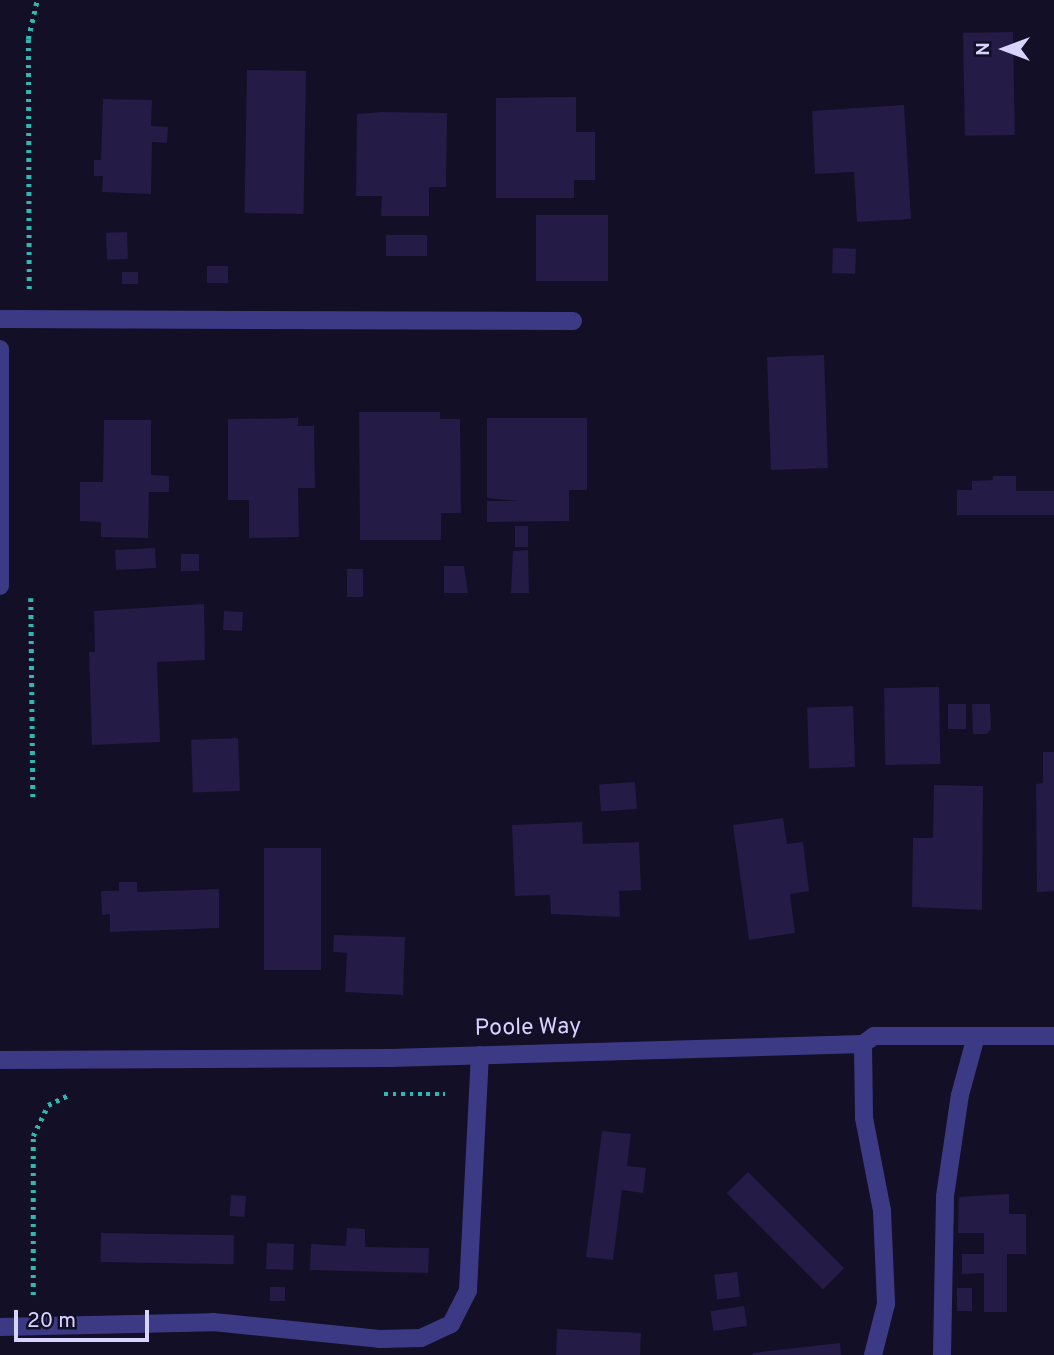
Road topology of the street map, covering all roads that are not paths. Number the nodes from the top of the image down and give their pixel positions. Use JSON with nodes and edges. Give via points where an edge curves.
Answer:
{"nodes":[{"id":1,"x":0,"y":319,"type":"edge"},
{"id":2,"x":573,"y":321,"type":"dead end"},
{"id":3,"x":0,"y":349,"type":"edge"},
{"id":4,"x":0,"y":586,"type":"edge"},
{"id":5,"x":976,"y":1035,"type":"junction"},
{"id":6,"x":1054,"y":1035,"type":"edge"},
{"id":7,"x":863,"y":1044,"type":"junction"},
{"id":8,"x":480,"y":1055,"type":"junction"},
{"id":9,"x":0,"y":1060,"type":"edge"},
{"id":10,"x":0,"y":1327,"type":"edge"},
{"id":11,"x":873,"y":1355,"type":"edge"},
{"id":12,"x":942,"y":1355,"type":"edge"}],
"edges":[{"from":1,"to":2,"type":"street"},
{"from":3,"to":4,"type":"street"},
{"from":5,"to":6,"type":"street","name":"Poole Way"},
{"from":5,"to":7,"type":"street","name":"Poole Way","via":[[874,1035]]},
{"from":5,"to":12,"type":"street","via":[[960,1095],[945,1196]]},
{"from":7,"to":8,"type":"street","name":"Poole Way"},
{"from":7,"to":11,"type":"street","via":[[864,1118],[882,1211],[886,1304]]},
{"from":8,"to":9,"type":"street","name":"Poole Way"},
{"from":8,"to":10,"type":"street","via":[[468,1290],[450,1324],[421,1338],[379,1339],[213,1322]]}]}
